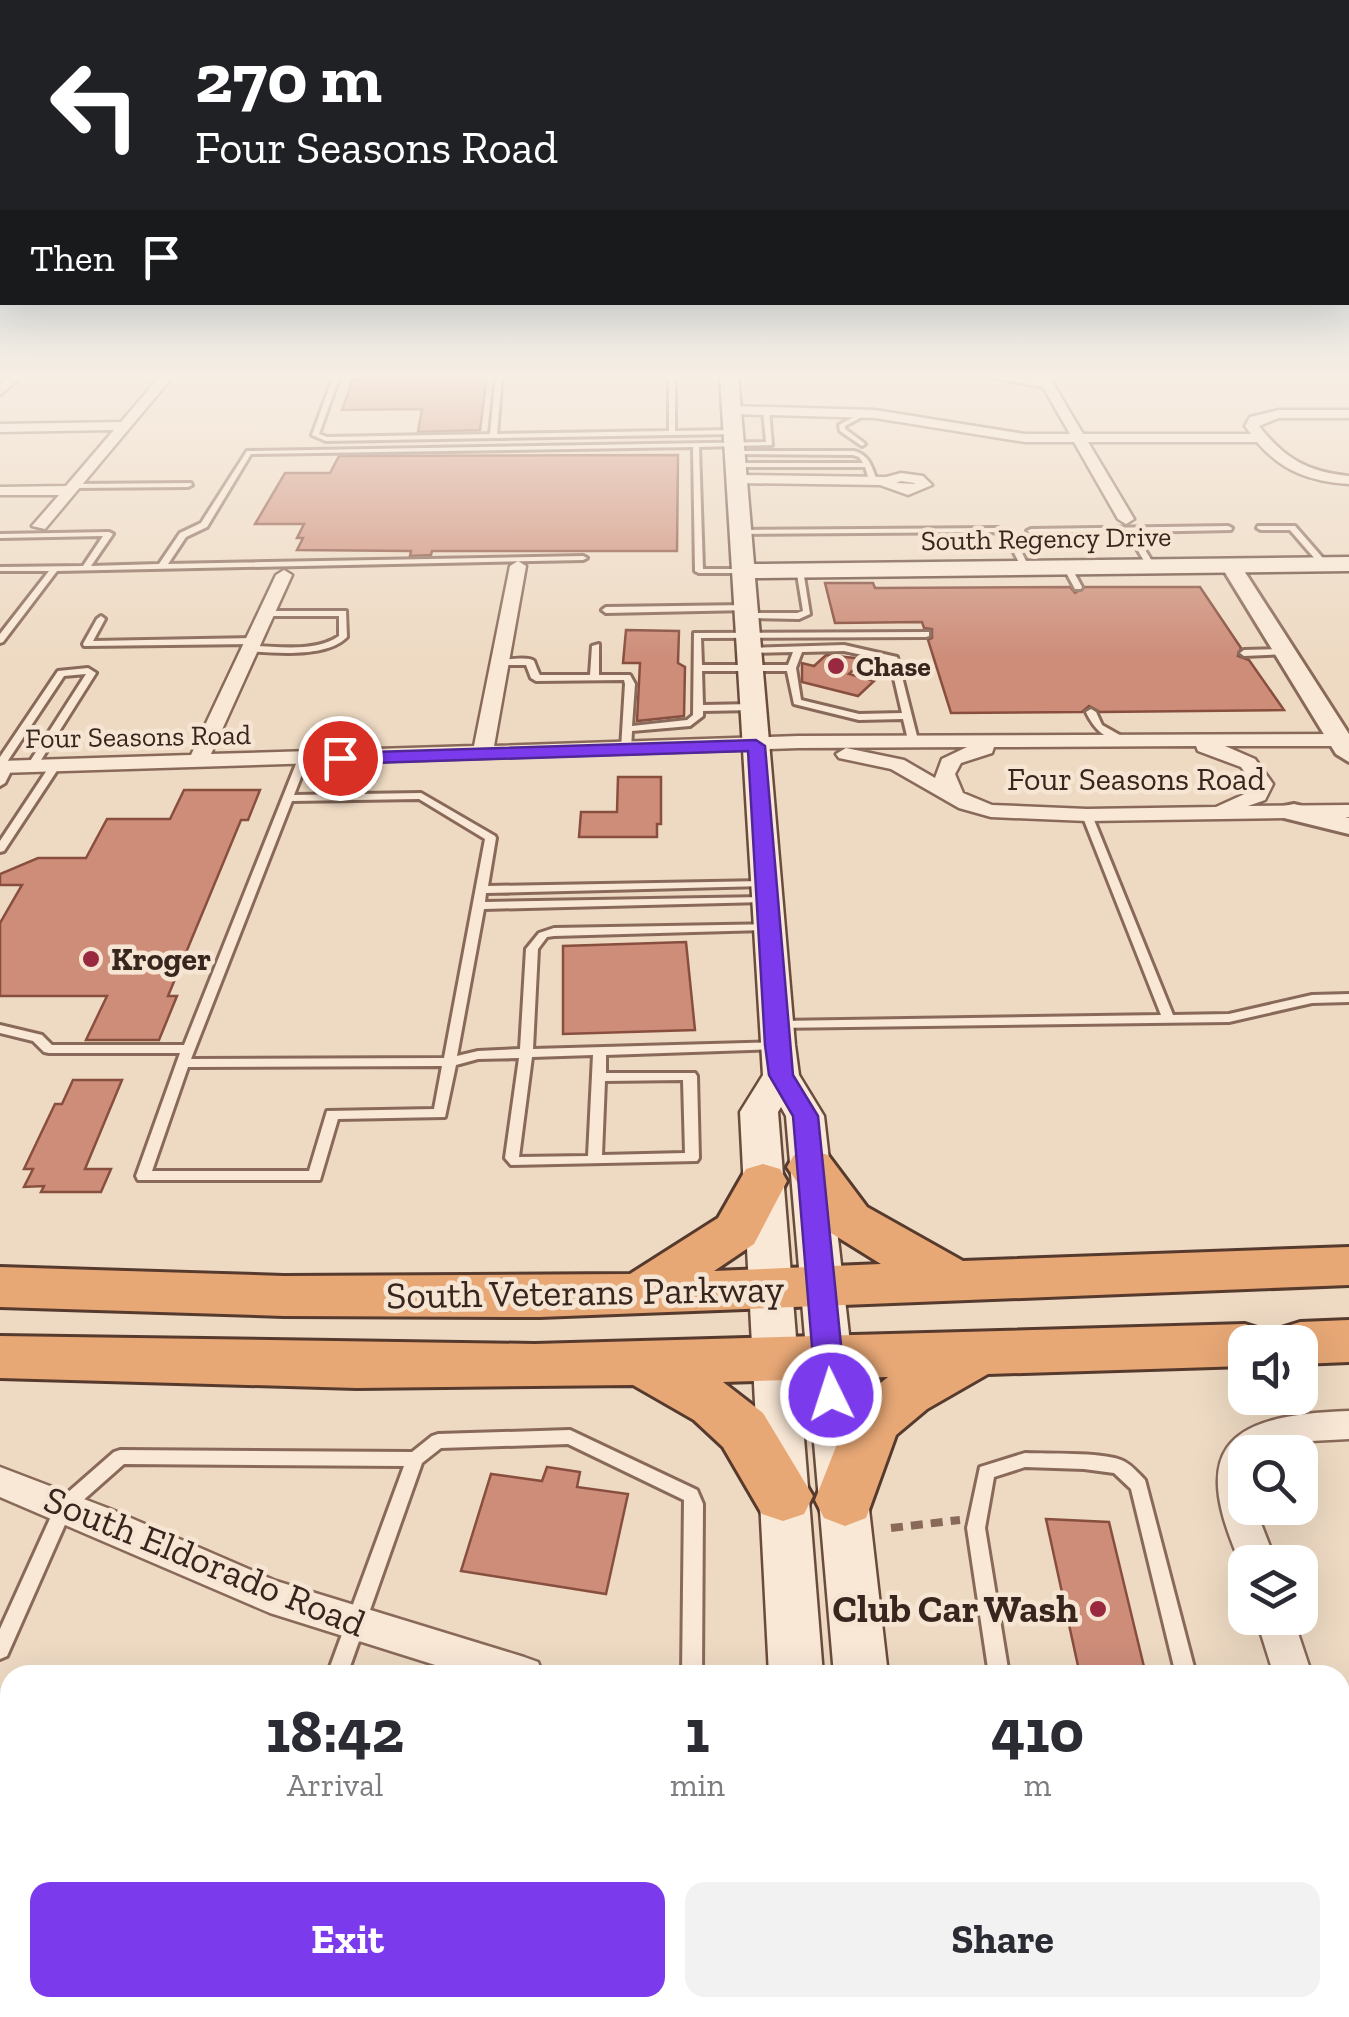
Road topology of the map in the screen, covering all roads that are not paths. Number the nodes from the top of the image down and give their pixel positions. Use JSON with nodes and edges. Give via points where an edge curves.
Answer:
{"nodes":[{"id":1,"x":88,"y":469,"type":"edge"},
{"id":2,"x":238,"y":469,"type":"edge"},
{"id":3,"x":697,"y":469,"type":"edge"},
{"id":4,"x":736,"y":469,"type":"edge"},
{"id":5,"x":835,"y":469,"type":"edge"},
{"id":6,"x":872,"y":469,"type":"edge"},
{"id":7,"x":1096,"y":469,"type":"edge"},
{"id":8,"x":1292,"y":469,"type":"edge"},
{"id":9,"x":876,"y":475,"type":"joint"},
{"id":10,"x":1349,"y":480,"type":"edge"},
{"id":11,"x":188,"y":485,"type":"dead end"},
{"id":12,"x":72,"y":488,"type":"junction"},
{"id":13,"x":0,"y":491,"type":"edge"},
{"id":14,"x":1128,"y":524,"type":"junction"},
{"id":15,"x":40,"y":526,"type":"dead end"},
{"id":16,"x":1228,"y":528,"type":"dead end"},
{"id":17,"x":1261,"y":528,"type":"dead end"},
{"id":18,"x":740,"y":532,"type":"junction"},
{"id":19,"x":1031,"y":532,"type":"dead end"},
{"id":20,"x":0,"y":536,"type":"edge"},
{"id":21,"x":583,"y":558,"type":"dead end"},
{"id":22,"x":1349,"y":564,"type":"edge"},
{"id":23,"x":1325,"y":565,"type":"junction"},
{"id":24,"x":518,"y":566,"type":"dead end"},
{"id":25,"x":1151,"y":566,"type":"junction"},
{"id":26,"x":1230,"y":566,"type":"junction"},
{"id":27,"x":161,"y":568,"type":"junction"},
{"id":28,"x":1026,"y":568,"type":"junction"},
{"id":29,"x":0,"y":569,"type":"edge"},
{"id":30,"x":55,"y":569,"type":"junction"},
{"id":31,"x":85,"y":569,"type":"junction"},
{"id":32,"x":798,"y":570,"type":"junction"},
{"id":33,"x":743,"y":571,"type":"junction"},
{"id":34,"x":284,"y":575,"type":"dead end"},
{"id":35,"x":606,"y":610,"type":"dead end"},
{"id":36,"x":266,"y":613,"type":"junction"},
{"id":37,"x":101,"y":619,"type":"dead end"},
{"id":38,"x":926,"y":634,"type":"dead end"},
{"id":39,"x":748,"y":636,"type":"junction"},
{"id":40,"x":0,"y":640,"type":"edge"},
{"id":41,"x":252,"y":645,"type":"junction"},
{"id":42,"x":596,"y":646,"type":"dead end"},
{"id":43,"x":798,"y":650,"type":"junction"},
{"id":44,"x":1244,"y":652,"type":"dead end"},
{"id":45,"x":1287,"y":652,"type":"junction"},
{"id":46,"x":500,"y":662,"type":"junction"},
{"id":47,"x":697,"y":668,"type":"junction"},
{"id":48,"x":791,"y":668,"type":"junction"},
{"id":49,"x":594,"y":676,"type":"junction"},
{"id":50,"x":754,"y":707,"type":"junction"},
{"id":51,"x":698,"y":708,"type":"junction"},
{"id":52,"x":907,"y":716,"type":"junction"},
{"id":53,"x":626,"y":739,"type":"junction"},
{"id":54,"x":1161,"y":739,"type":"junction"},
{"id":55,"x":913,"y":740,"type":"junction"},
{"id":56,"x":1068,"y":740,"type":"junction"},
{"id":57,"x":1122,"y":740,"type":"junction"},
{"id":58,"x":1014,"y":741,"type":"junction"},
{"id":59,"x":1346,"y":744,"type":"edge"},
{"id":60,"x":756,"y":746,"type":"junction"},
{"id":61,"x":483,"y":754,"type":"junction"},
{"id":62,"x":303,"y":759,"type":"junction"},
{"id":63,"x":198,"y":762,"type":"junction"},
{"id":64,"x":897,"y":764,"type":"junction"},
{"id":65,"x":32,"y":766,"type":"junction"},
{"id":66,"x":55,"y":766,"type":"junction"},
{"id":67,"x":2,"y":771,"type":"edge"},
{"id":68,"x":289,"y":798,"type":"junction"},
{"id":69,"x":954,"y":798,"type":"junction"},
{"id":70,"x":1349,"y":810,"type":"edge"},
{"id":71,"x":1294,"y":812,"type":"junction"},
{"id":72,"x":1202,"y":813,"type":"junction"},
{"id":73,"x":1087,"y":815,"type":"junction"},
{"id":74,"x":1349,"y":826,"type":"edge"},
{"id":75,"x":0,"y":849,"type":"edge"},
{"id":76,"x":482,"y":890,"type":"junction"},
{"id":77,"x":768,"y":903,"type":"junction"},
{"id":78,"x":480,"y":906,"type":"junction"},
{"id":79,"x":1349,"y":998,"type":"edge"},
{"id":80,"x":1169,"y":1020,"type":"junction"},
{"id":81,"x":0,"y":1029,"type":"edge"},
{"id":82,"x":778,"y":1048,"type":"junction"},
{"id":83,"x":600,"y":1051,"type":"junction"},
{"id":84,"x":526,"y":1054,"type":"junction"},
{"id":85,"x":186,"y":1056,"type":"junction"},
{"id":86,"x":450,"y":1062,"type":"junction"},
{"id":87,"x":598,"y":1077,"type":"junction"},
{"id":88,"x":595,"y":1160,"type":"junction"},
{"id":89,"x":811,"y":1166,"type":"junction"},
{"id":90,"x":763,"y":1181,"type":"junction"},
{"id":91,"x":1349,"y":1266,"type":"edge"},
{"id":92,"x":958,"y":1281,"type":"junction"},
{"id":93,"x":0,"y":1287,"type":"edge"},
{"id":94,"x":797,"y":1288,"type":"junction"},
{"id":95,"x":640,"y":1294,"type":"junction"},
{"id":96,"x":1349,"y":1341,"type":"edge"},
{"id":97,"x":1318,"y":1342,"type":"edge"},
{"id":98,"x":1228,"y":1346,"type":"edge"},
{"id":99,"x":976,"y":1354,"type":"junction"},
{"id":100,"x":0,"y":1357,"type":"edge"},
{"id":101,"x":803,"y":1357,"type":"junction"},
{"id":102,"x":642,"y":1364,"type":"junction"},
{"id":103,"x":1349,"y":1425,"type":"edge"},
{"id":104,"x":415,"y":1459,"type":"junction"},
{"id":105,"x":0,"y":1482,"type":"edge"},
{"id":106,"x":783,"y":1496,"type":"junction"},
{"id":107,"x":64,"y":1506,"type":"junction"},
{"id":108,"x":868,"y":1514,"type":"junction"},
{"id":109,"x":1253,"y":1545,"type":"edge"},
{"id":110,"x":356,"y":1624,"type":"junction"},
{"id":111,"x":1280,"y":1635,"type":"edge"},
{"id":112,"x":0,"y":1650,"type":"edge"},
{"id":113,"x":341,"y":1665,"type":"edge"},
{"id":114,"x":479,"y":1665,"type":"edge"},
{"id":115,"x":692,"y":1665,"type":"edge"},
{"id":116,"x":795,"y":1665,"type":"edge"},
{"id":117,"x":861,"y":1665,"type":"edge"},
{"id":118,"x":998,"y":1665,"type":"edge"},
{"id":119,"x":1184,"y":1665,"type":"edge"},
{"id":120,"x":1290,"y":1665,"type":"edge"}],
"edges":[{"from":1,"to":12,"type":"street"},
{"from":2,"to":27,"type":"lane","via":[[204,525],[182,534]]},
{"from":3,"to":33,"type":"lane","via":[[699,571]]},
{"from":4,"to":18,"type":"main road"},
{"from":5,"to":9,"type":"street"},
{"from":6,"to":9,"type":"lane"},
{"from":7,"to":14,"type":"street"},
{"from":8,"to":10,"type":"street"},
{"from":11,"to":12,"type":"lane"},
{"from":12,"to":13,"type":"street"},
{"from":12,"to":15,"type":"street"},
{"from":14,"to":16,"type":"lane"},
{"from":14,"to":19,"type":"lane"},
{"from":14,"to":25,"type":"lane"},
{"from":17,"to":23,"type":"lane","via":[[1292,528]]},
{"from":18,"to":28,"type":"lane","via":[[998,530],[1009,535]]},
{"from":18,"to":33,"type":"main road"},
{"from":20,"to":31,"type":"lane","via":[[108,534]]},
{"from":21,"to":27,"type":"lane"},
{"from":22,"to":23,"type":"main road","name":"South Regency Drive"},
{"from":23,"to":26,"type":"main road","name":"South Regency Drive"},
{"from":24,"to":46,"type":"street"},
{"from":25,"to":26,"type":"main road","name":"South Regency Drive"},
{"from":25,"to":28,"type":"main road","name":"South Regency Drive","via":[[1072,577]]},
{"from":26,"to":45,"type":"street"},
{"from":27,"to":31,"type":"lane"},
{"from":28,"to":32,"type":"main road","name":"South Regency Drive"},
{"from":29,"to":30,"type":"lane"},
{"from":30,"to":31,"type":"lane"},
{"from":30,"to":40,"type":"lane"},
{"from":32,"to":33,"type":"main road","name":"South Regency Drive"},
{"from":32,"to":39,"type":"lane","via":[[807,612]]},
{"from":33,"to":39,"type":"main road"},
{"from":34,"to":36,"type":"street"},
{"from":35,"to":39,"type":"lane"},
{"from":36,"to":41,"type":"street"},
{"from":36,"to":41,"type":"lane","via":[[343,613],[343,636],[322,648]]},
{"from":37,"to":41,"type":"lane","via":[[87,644]]},
{"from":38,"to":39,"type":"lane"},
{"from":39,"to":43,"type":"lane"},
{"from":39,"to":47,"type":"lane"},
{"from":39,"to":47,"type":"lane","via":[[697,635]]},
{"from":39,"to":48,"type":"lane"},
{"from":39,"to":50,"type":"main road"},
{"from":41,"to":63,"type":"street"},
{"from":42,"to":49,"type":"lane"},
{"from":43,"to":48,"type":"lane"},
{"from":43,"to":52,"type":"lane","via":[[844,648],[894,660]]},
{"from":44,"to":45,"type":"lane"},
{"from":45,"to":59,"type":"street"},
{"from":46,"to":49,"type":"lane","via":[[530,662],[536,678]]},
{"from":46,"to":61,"type":"street"},
{"from":47,"to":51,"type":"lane"},
{"from":48,"to":52,"type":"lane","via":[[797,702],[859,716]]},
{"from":49,"to":53,"type":"lane","via":[[630,680]]},
{"from":50,"to":51,"type":"lane"},
{"from":50,"to":60,"type":"main road"},
{"from":51,"to":53,"type":"lane","via":[[690,723]]},
{"from":52,"to":55,"type":"lane"},
{"from":53,"to":60,"type":"street","name":"Four Seasons Road"},
{"from":53,"to":61,"type":"street","name":"Four Seasons Road"},
{"from":54,"to":57,"type":"street","name":"Four Seasons Road"},
{"from":54,"to":59,"type":"street","name":"Four Seasons Road"},
{"from":54,"to":72,"type":"street","via":[[1235,756],[1260,774],[1258,796]]},
{"from":55,"to":58,"type":"street","name":"Four Seasons Road"},
{"from":55,"to":60,"type":"street","name":"Four Seasons Road"},
{"from":55,"to":64,"type":"street"},
{"from":56,"to":57,"type":"street","name":"Four Seasons Road"},
{"from":56,"to":57,"type":"lane","via":[[1090,726],[1087,712]]},
{"from":56,"to":58,"type":"street","name":"Four Seasons Road"},
{"from":58,"to":69,"type":"street","via":[[951,761],[945,774]]},
{"from":60,"to":64,"type":"street","name":"Four Seasons Road"},
{"from":60,"to":77,"type":"main road"},
{"from":61,"to":62,"type":"street","name":"Four Seasons Road"},
{"from":62,"to":63,"type":"street","name":"Four Seasons Road"},
{"from":62,"to":68,"type":"lane"},
{"from":63,"to":66,"type":"street","name":"Four Seasons Road"},
{"from":64,"to":69,"type":"street","name":"Four Seasons Road"},
{"from":65,"to":66,"type":"street","name":"Four Seasons Road"},
{"from":65,"to":67,"type":"street","name":"Four Seasons Road"},
{"from":65,"to":67,"type":"lane","via":[[88,671],[61,673]]},
{"from":66,"to":75,"type":"lane"},
{"from":68,"to":76,"type":"lane","via":[[422,796],[491,838]]},
{"from":68,"to":85,"type":"lane"},
{"from":69,"to":73,"type":"street","name":"Four Seasons Road","via":[[991,811]]},
{"from":70,"to":71,"type":"street","name":"Four Seasons Road"},
{"from":71,"to":72,"type":"street","name":"Four Seasons Road"},
{"from":71,"to":74,"type":"street"},
{"from":72,"to":73,"type":"street","name":"Four Seasons Road"},
{"from":73,"to":80,"type":"lane"},
{"from":76,"to":77,"type":"lane"},
{"from":76,"to":78,"type":"lane"},
{"from":77,"to":78,"type":"lane"},
{"from":77,"to":82,"type":"main road"},
{"from":77,"to":84,"type":"lane","via":[[543,934],[532,949]]},
{"from":78,"to":86,"type":"lane"},
{"from":79,"to":80,"type":"lane","via":[[1312,999],[1229,1018]]},
{"from":80,"to":82,"type":"lane"},
{"from":81,"to":85,"type":"lane","via":[[37,1038],[49,1050]]},
{"from":82,"to":83,"type":"lane"},
{"from":82,"to":89,"type":"main road","via":[[806,1116]]},
{"from":82,"to":90,"type":"main road","via":[[759,1112]]},
{"from":83,"to":84,"type":"lane"},
{"from":83,"to":87,"type":"lane"},
{"from":84,"to":86,"type":"lane"},
{"from":84,"to":88,"type":"lane","via":[[512,1158]]},
{"from":85,"to":86,"type":"lane"},
{"from":85,"to":86,"type":"lane","via":[[143,1176],[314,1176],[332,1114],[440,1114]]},
{"from":87,"to":88,"type":"lane"},
{"from":87,"to":88,"type":"lane","via":[[690,1076],[693,1156]]},
{"from":89,"to":92,"type":"highway","via":[[849,1220]]},
{"from":89,"to":94,"type":"main road"},
{"from":90,"to":94,"type":"main road"},
{"from":90,"to":95,"type":"highway","via":[[736,1231]]},
{"from":91,"to":92,"type":"highway","name":"South Veterans Parkway"},
{"from":92,"to":94,"type":"highway","name":"South Veterans Parkway"},
{"from":93,"to":95,"type":"highway","name":"South Veterans Parkway","via":[[304,1296]]},
{"from":94,"to":95,"type":"highway","name":"South Veterans Parkway"},
{"from":94,"to":101,"type":"main road"},
{"from":96,"to":97,"type":"highway"},
{"from":98,"to":99,"type":"highway","name":"South Veterans Parkway"},
{"from":99,"to":101,"type":"highway","name":"South Veterans Parkway"},
{"from":99,"to":108,"type":"highway","via":[[907,1392],[872,1422]]},
{"from":100,"to":102,"type":"highway","name":"South Veterans Parkway","via":[[357,1366]]},
{"from":101,"to":102,"type":"highway","name":"South Veterans Parkway"},
{"from":101,"to":106,"type":"main road"},
{"from":101,"to":108,"type":"main road"},
{"from":102,"to":106,"type":"highway","via":[[714,1404],[744,1430]]},
{"from":103,"to":109,"type":"street","via":[[1284,1428],[1252,1438],[1240,1455],[1234,1486]]},
{"from":104,"to":107,"type":"lane","via":[[120,1457]]},
{"from":104,"to":110,"type":"lane"},
{"from":104,"to":115,"type":"lane","via":[[438,1441],[570,1438],[681,1487],[694,1504]]},
{"from":105,"to":107,"type":"street","name":"South Eldorado Road"},
{"from":106,"to":116,"type":"main road"},
{"from":107,"to":110,"type":"street","name":"South Eldorado Road","via":[[270,1596]]},
{"from":107,"to":112,"type":"lane"},
{"from":108,"to":117,"type":"main road"},
{"from":110,"to":113,"type":"lane"},
{"from":110,"to":114,"type":"street","name":"South Eldorado Road"},
{"from":111,"to":120,"type":"street"},
{"from":118,"to":119,"type":"lane","via":[[978,1520],[986,1472],[1025,1460],[1118,1466],[1139,1485]]}]}
